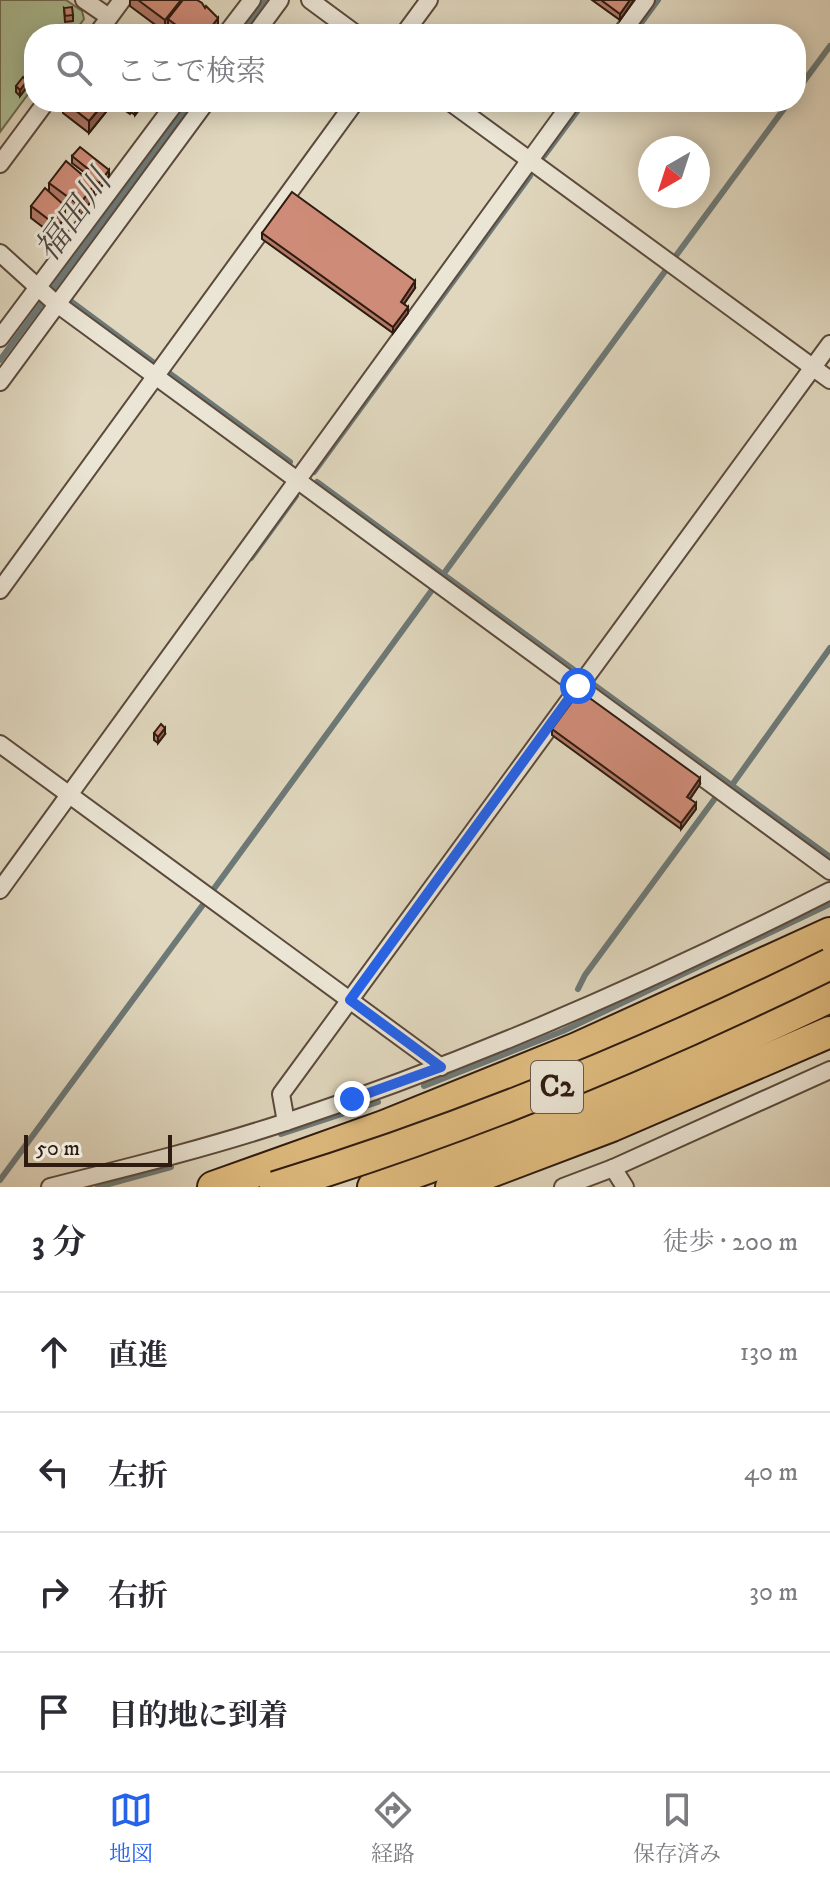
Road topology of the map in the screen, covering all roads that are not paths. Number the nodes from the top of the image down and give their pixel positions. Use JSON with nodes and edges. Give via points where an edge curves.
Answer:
{"nodes":[{"id":1,"x":84,"y":0,"type":"edge"},
{"id":2,"x":122,"y":0,"type":"edge"},
{"id":3,"x":252,"y":0,"type":"edge"},
{"id":4,"x":280,"y":0,"type":"edge"},
{"id":5,"x":310,"y":0,"type":"edge"},
{"id":6,"x":429,"y":0,"type":"edge"},
{"id":7,"x":646,"y":0,"type":"edge"},
{"id":8,"x":109,"y":17,"type":"junction"},
{"id":9,"x":104,"y":24,"type":"edge"},
{"id":10,"x":234,"y":24,"type":"edge"},
{"id":11,"x":262,"y":24,"type":"edge"},
{"id":12,"x":342,"y":24,"type":"edge"},
{"id":13,"x":411,"y":24,"type":"edge"},
{"id":14,"x":628,"y":24,"type":"edge"},
{"id":15,"x":39,"y":112,"type":"edge"},
{"id":16,"x":169,"y":112,"type":"edge"},
{"id":17,"x":198,"y":112,"type":"edge"},
{"id":18,"x":348,"y":112,"type":"edge"},
{"id":19,"x":464,"y":112,"type":"edge"},
{"id":20,"x":565,"y":112,"type":"edge"},
{"id":21,"x":529,"y":160,"type":"junction"},
{"id":22,"x":0,"y":164,"type":"edge"},
{"id":23,"x":0,"y":253,"type":"edge"},
{"id":24,"x":48,"y":296,"type":"junction"},
{"id":25,"x":0,"y":338,"type":"edge"},
{"id":26,"x":830,"y":344,"type":"edge"},
{"id":27,"x":813,"y":368,"type":"junction"},
{"id":28,"x":156,"y":376,"type":"junction"},
{"id":29,"x":830,"y":380,"type":"edge"},
{"id":30,"x":0,"y":382,"type":"edge"},
{"id":31,"x":298,"y":481,"type":"junction"},
{"id":32,"x":0,"y":590,"type":"edge"},
{"id":33,"x":578,"y":686,"type":"junction"},
{"id":34,"x":0,"y":744,"type":"edge"},
{"id":35,"x":70,"y":795,"type":"junction"},
{"id":36,"x":830,"y":871,"type":"edge"},
{"id":37,"x":0,"y":890,"type":"edge"},
{"id":38,"x":830,"y":891,"type":"edge"},
{"id":39,"x":830,"y":933,"type":"edge"},
{"id":40,"x":830,"y":964,"type":"edge"},
{"id":41,"x":830,"y":997,"type":"edge"},
{"id":42,"x":350,"y":1000,"type":"junction"},
{"id":43,"x":830,"y":1032,"type":"edge"},
{"id":44,"x":441,"y":1067,"type":"junction"},
{"id":45,"x":830,"y":1070,"type":"edge"},
{"id":46,"x":286,"y":1122,"type":"junction"},
{"id":47,"x":613,"y":1168,"type":"junction"},
{"id":48,"x":279,"y":1182,"type":"edge"},
{"id":49,"x":50,"y":1187,"type":"edge"},
{"id":50,"x":213,"y":1187,"type":"edge"},
{"id":51,"x":373,"y":1187,"type":"edge"},
{"id":52,"x":451,"y":1187,"type":"edge"},
{"id":53,"x":563,"y":1187,"type":"edge"},
{"id":54,"x":625,"y":1187,"type":"edge"}],
"edges":[{"from":1,"to":8,"type":"street"},
{"from":2,"to":8,"type":"street"},
{"from":3,"to":10,"type":"street"},
{"from":4,"to":11,"type":"street"},
{"from":5,"to":12,"type":"street"},
{"from":6,"to":13,"type":"street"},
{"from":7,"to":14,"type":"street"},
{"from":8,"to":9,"type":"street"},
{"from":15,"to":22,"type":"street"},
{"from":16,"to":24,"type":"street"},
{"from":17,"to":24,"type":"street"},
{"from":18,"to":28,"type":"street"},
{"from":19,"to":21,"type":"street"},
{"from":20,"to":21,"type":"street"},
{"from":21,"to":27,"type":"street"},
{"from":21,"to":31,"type":"street"},
{"from":23,"to":24,"type":"street"},
{"from":24,"to":25,"type":"street"},
{"from":24,"to":28,"type":"street"},
{"from":24,"to":30,"type":"street"},
{"from":26,"to":27,"type":"street"},
{"from":27,"to":29,"type":"street"},
{"from":27,"to":33,"type":"street"},
{"from":28,"to":31,"type":"street"},
{"from":28,"to":32,"type":"street"},
{"from":31,"to":33,"type":"street"},
{"from":31,"to":35,"type":"street"},
{"from":33,"to":36,"type":"street"},
{"from":33,"to":42,"type":"street"},
{"from":34,"to":35,"type":"street"},
{"from":35,"to":37,"type":"street"},
{"from":35,"to":42,"type":"street"},
{"from":38,"to":44,"type":"street","via":[[648,980]]},
{"from":39,"to":50,"type":"highway","via":[[577,1048],[384,1126]]},
{"from":40,"to":48,"type":"highway","number":"C2","bridge":true,"via":[[557,1088],[391,1150]]},
{"from":41,"to":51,"type":"highway","number":"C2","via":[[570,1113]]},
{"from":42,"to":44,"type":"street"},
{"from":42,"to":46,"type":"street","via":[[281,1094]]},
{"from":43,"to":52,"type":"highway","via":[[612,1126]]},
{"from":44,"to":46,"type":"street"},
{"from":45,"to":47,"type":"street"},
{"from":46,"to":49,"type":"street"},
{"from":47,"to":53,"type":"street"},
{"from":47,"to":54,"type":"street"}]}
